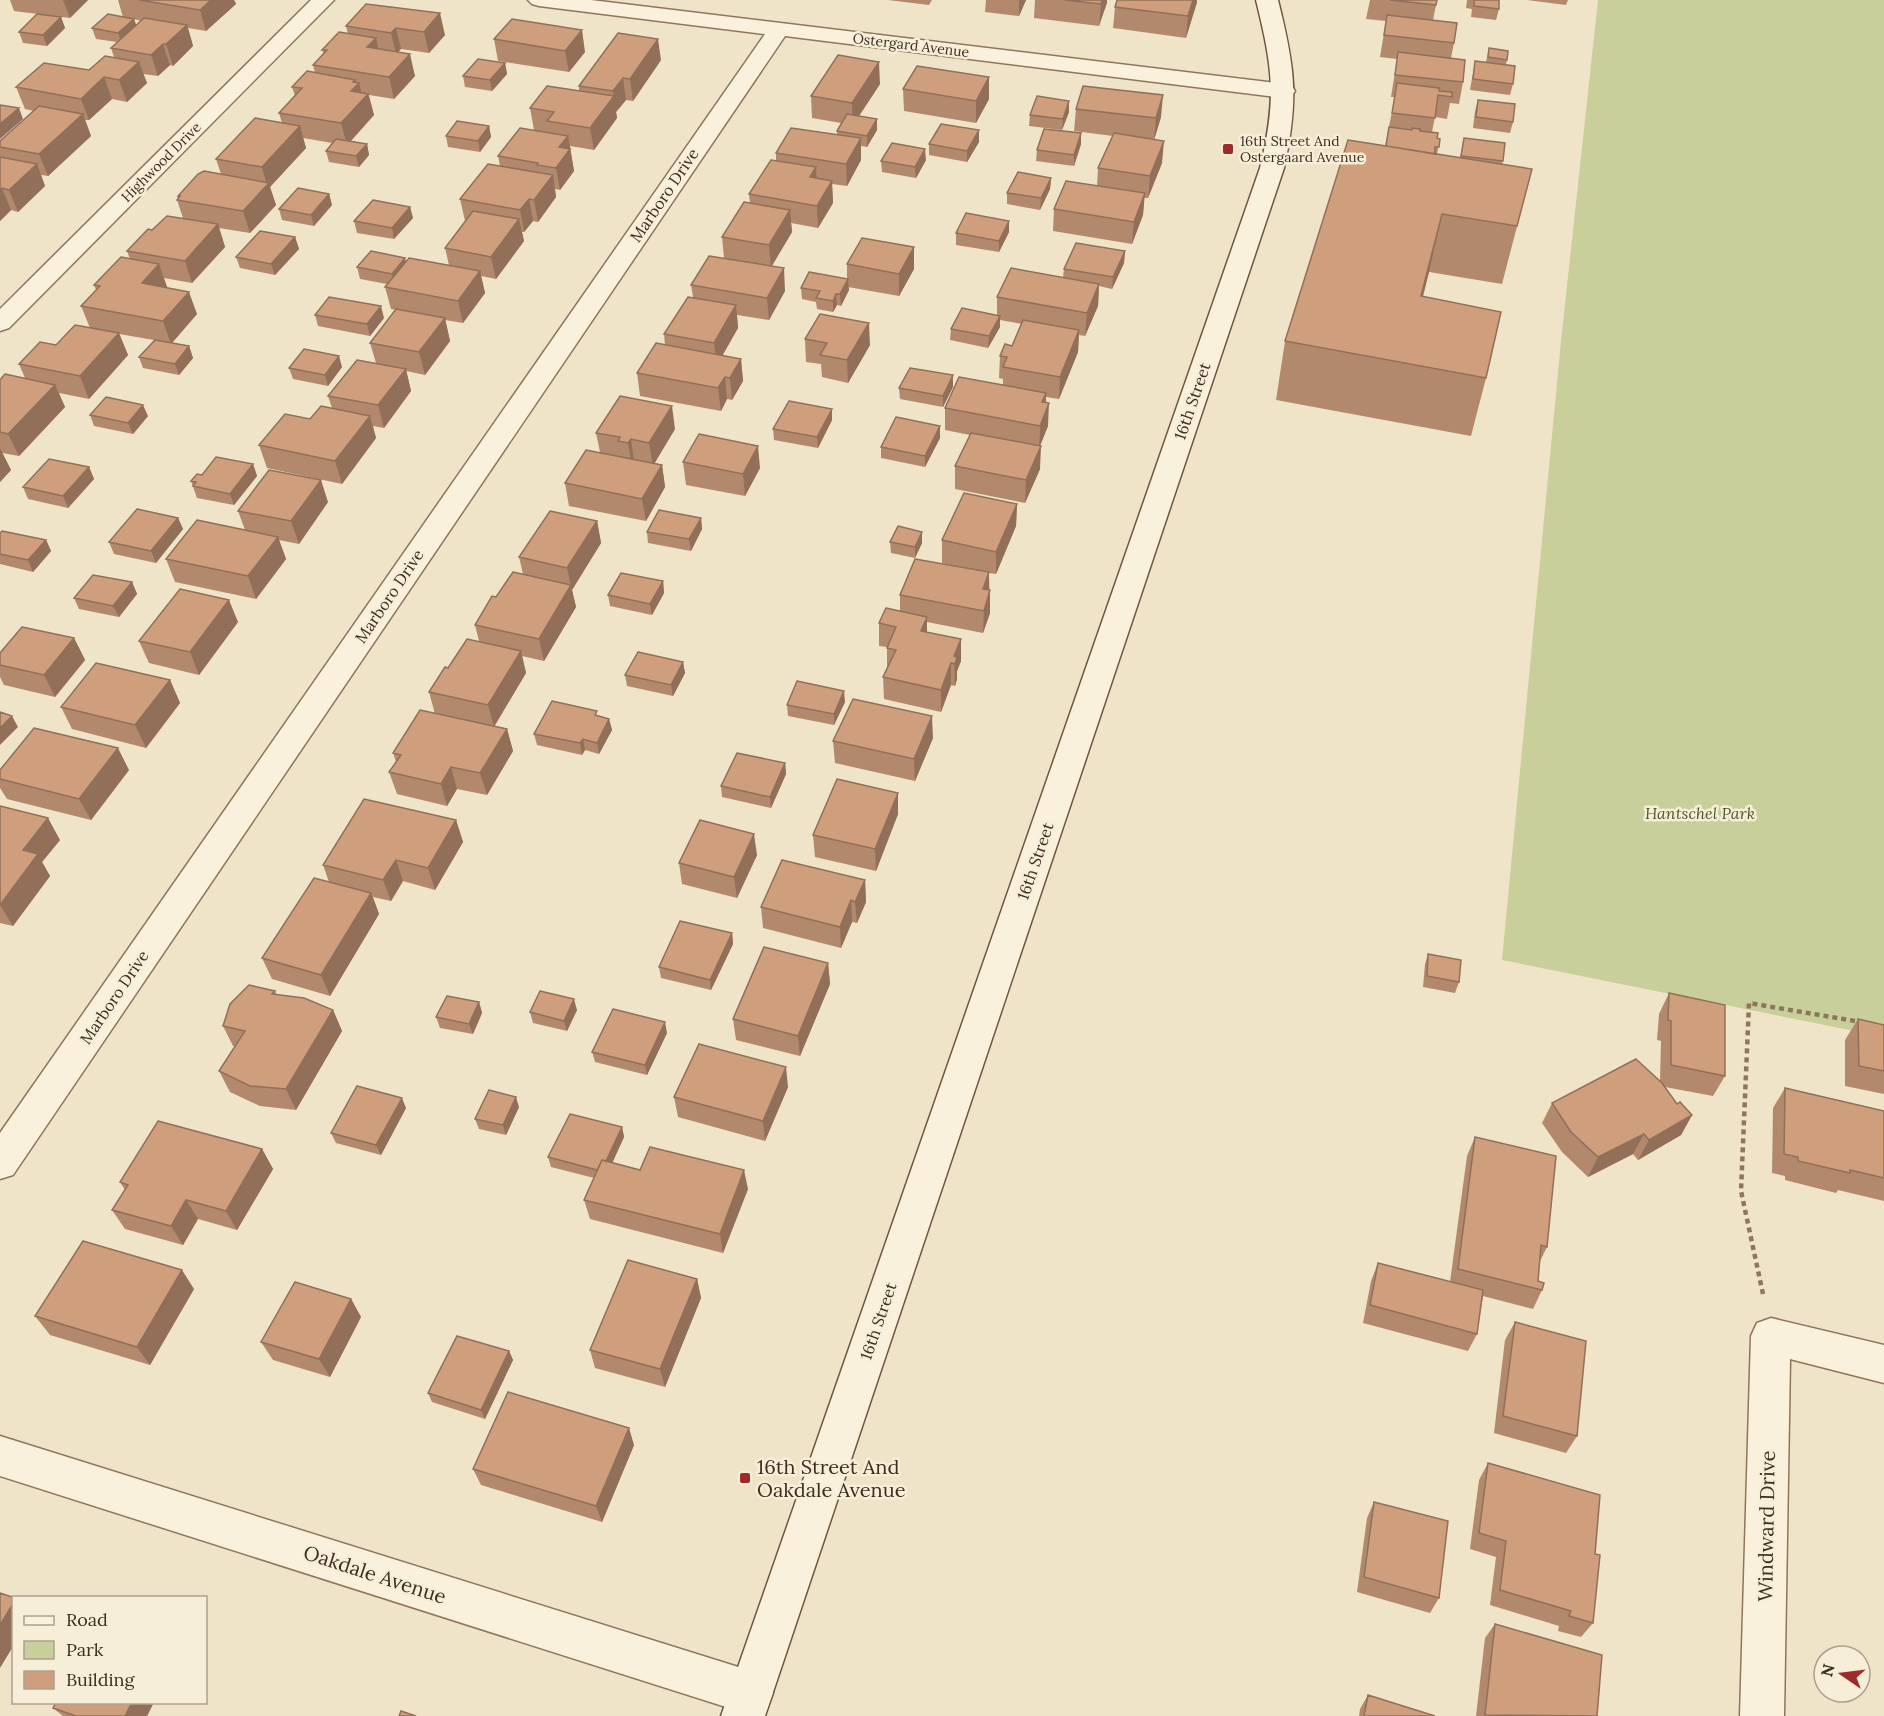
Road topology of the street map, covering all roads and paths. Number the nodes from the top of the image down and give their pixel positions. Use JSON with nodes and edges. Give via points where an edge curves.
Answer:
{"nodes":[{"id":1,"x":323,"y":0,"type":"edge"},
{"id":2,"x":539,"y":0,"type":"edge"},
{"id":3,"x":1267,"y":0,"type":"edge"},
{"id":4,"x":779,"y":29,"type":"junction"},
{"id":5,"x":1284,"y":91,"type":"junction"},
{"id":6,"x":0,"y":323,"type":"edge"},
{"id":7,"x":1873,"y":1024,"type":"edge"},
{"id":8,"x":0,"y":1163,"type":"edge"},
{"id":9,"x":1771,"y":1336,"type":"junction"},
{"id":10,"x":1884,"y":1364,"type":"edge"},
{"id":11,"x":0,"y":1456,"type":"edge"},
{"id":12,"x":747,"y":1705,"type":"edge"},
{"id":13,"x":1762,"y":1716,"type":"edge"}],
"edges":[{"from":1,"to":6,"type":"street","name":"Highwood Drive"},
{"from":2,"to":4,"type":"street","name":"Ostergard Avenue"},
{"from":3,"to":5,"type":"street","name":"16th Street"},
{"from":4,"to":5,"type":"street","name":"Ostergard Avenue"},
{"from":4,"to":8,"type":"street","name":"Marboro Drive"},
{"from":5,"to":12,"type":"street","name":"16th Street","via":[[1281,132],[1272,168]]},
{"from":7,"to":9,"type":"path","via":[[1749,1003],[1741,1191]]},
{"from":9,"to":10,"type":"street"},
{"from":9,"to":13,"type":"street","name":"Windward Drive"},
{"from":11,"to":12,"type":"street","name":"Oakdale Avenue"}]}
